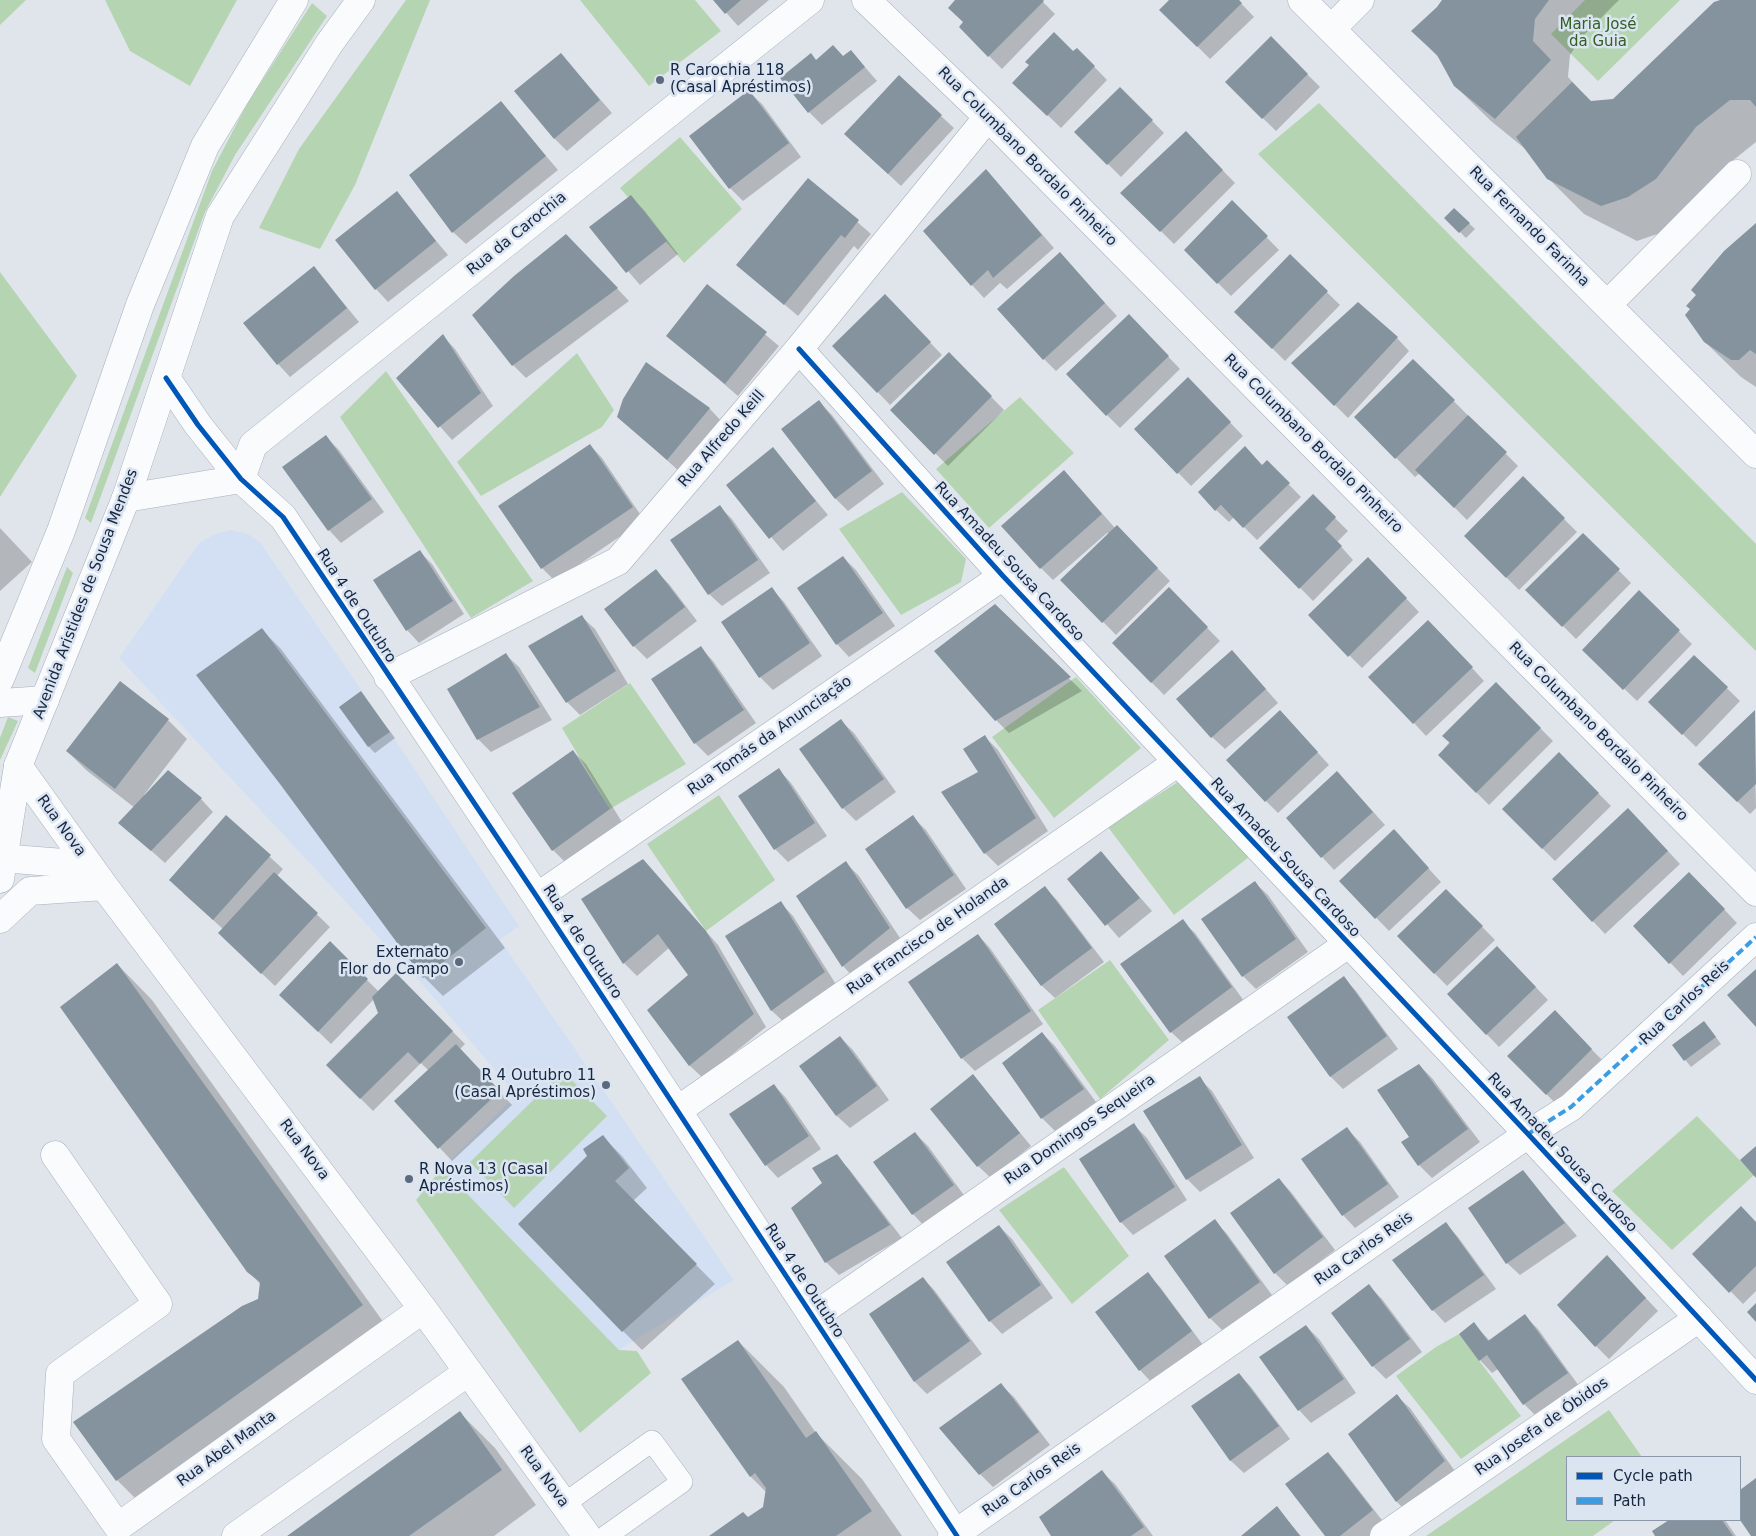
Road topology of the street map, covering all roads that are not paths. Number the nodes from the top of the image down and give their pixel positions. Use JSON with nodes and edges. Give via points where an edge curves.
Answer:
{"nodes":[{"id":1,"x":294,"y":0,"type":"edge"},
{"id":2,"x":361,"y":0,"type":"edge"},
{"id":3,"x":810,"y":0,"type":"edge"},
{"id":4,"x":866,"y":0,"type":"edge"},
{"id":5,"x":1302,"y":0,"type":"edge"},
{"id":6,"x":1360,"y":0,"type":"edge"},
{"id":7,"x":1331,"y":29,"type":"junction"},
{"id":8,"x":988,"y":117,"type":"junction"},
{"id":9,"x":1737,"y":174,"type":"dead end"},
{"id":10,"x":1607,"y":305,"type":"junction"},
{"id":11,"x":799,"y":349,"type":"junction"},
{"id":12,"x":166,"y":378,"type":"junction"},
{"id":13,"x":1752,"y":442,"type":"edge"},
{"id":14,"x":241,"y":479,"type":"junction"},
{"id":15,"x":126,"y":498,"type":"junction"},
{"id":16,"x":1003,"y":576,"type":"junction"},
{"id":17,"x":388,"y":677,"type":"junction"},
{"id":18,"x":0,"y":679,"type":"edge"},
{"id":19,"x":45,"y":700,"type":"junction"},
{"id":20,"x":0,"y":703,"type":"edge"},
{"id":21,"x":1178,"y":762,"type":"junction"},
{"id":22,"x":18,"y":766,"type":"junction"},
{"id":23,"x":1,"y":865,"type":"edge"},
{"id":24,"x":97,"y":876,"type":"junction"},
{"id":25,"x":1756,"y":892,"type":"edge"},
{"id":26,"x":537,"y":897,"type":"junction"},
{"id":27,"x":0,"y":919,"type":"edge"},
{"id":28,"x":1756,"y":937,"type":"edge"},
{"id":29,"x":1348,"y":944,"type":"junction"},
{"id":30,"x":678,"y":1110,"type":"junction"},
{"id":31,"x":1528,"y":1134,"type":"junction"},
{"id":32,"x":55,"y":1155,"type":"dead end"},
{"id":33,"x":423,"y":1308,"type":"junction"},
{"id":34,"x":813,"y":1317,"type":"junction"},
{"id":35,"x":1699,"y":1318,"type":"junction"},
{"id":36,"x":468,"y":1372,"type":"junction"},
{"id":37,"x":1756,"y":1380,"type":"edge"},
{"id":38,"x":564,"y":1504,"type":"junction"},
{"id":39,"x":955,"y":1535,"type":"edge"},
{"id":40,"x":236,"y":1536,"type":"edge"},
{"id":41,"x":587,"y":1536,"type":"edge"},
{"id":42,"x":606,"y":1536,"type":"edge"},
{"id":43,"x":1384,"y":1536,"type":"edge"}],
"edges":[{"from":1,"to":18,"type":"street","via":[[205,146],[140,306],[61,531]]},
{"from":2,"to":12,"type":"street","name":"Avenida Aristides de Sousa Mendes","via":[[329,44],[220,216]]},
{"from":3,"to":14,"type":"street","name":"Rua da Carochia","via":[[253,445]]},
{"from":4,"to":8,"type":"street","name":"Rua Columbano Bordalo Pinheiro"},
{"from":5,"to":7,"type":"street","name":"Rua Fernando Farinha"},
{"from":6,"to":7,"type":"street"},
{"from":7,"to":10,"type":"street","name":"Rua Fernando Farinha"},
{"from":8,"to":11,"type":"street","name":"Rua Alfredo Keill"},
{"from":8,"to":25,"type":"street","name":"Rua Columbano Bordalo Pinheiro"},
{"from":9,"to":10,"type":"street"},
{"from":10,"to":13,"type":"street","name":"Rua Fernando Farinha"},
{"from":11,"to":16,"type":"street","name":"Rua Amadeu Sousa Cardoso"},
{"from":11,"to":17,"type":"street","name":"Rua Alfredo Keill","via":[[618,561]]},
{"from":12,"to":14,"type":"street","name":"Rua 4 de Outubro","via":[[198,426]]},
{"from":12,"to":15,"type":"street","name":"Avenida Aristides de Sousa Mendes"},
{"from":14,"to":15,"type":"street"},
{"from":14,"to":17,"type":"street","name":"Rua 4 de Outubro","via":[[283,516]]},
{"from":15,"to":19,"type":"street","name":"Avenida Aristides de Sousa Mendes"},
{"from":16,"to":21,"type":"street","name":"Rua Amadeu Sousa Cardoso"},
{"from":16,"to":26,"type":"street","name":"Rua Tomás da Anunciação"},
{"from":17,"to":26,"type":"street","name":"Rua 4 de Outubro"},
{"from":19,"to":20,"type":"street"},
{"from":19,"to":22,"type":"street","name":"Avenida Aristides de Sousa Mendes"},
{"from":21,"to":29,"type":"street","name":"Rua Amadeu Sousa Cardoso"},
{"from":21,"to":30,"type":"street","name":"Rua Francisco de Holanda"},
{"from":22,"to":23,"type":"street","name":"Avenida Aristides de Sousa Mendes"},
{"from":22,"to":24,"type":"street","name":"Rua Nova"},
{"from":23,"to":24,"type":"street"},
{"from":24,"to":27,"type":"street","via":[[30,891]]},
{"from":24,"to":33,"type":"street","name":"Rua Nova"},
{"from":26,"to":30,"type":"street","name":"Rua 4 de Outubro"},
{"from":28,"to":31,"type":"street","name":"Rua Carlos Reis","via":[[1571,1107]]},
{"from":29,"to":31,"type":"street","name":"Rua Amadeu Sousa Cardoso"},
{"from":29,"to":34,"type":"street","name":"Rua Domingos Sequeira"},
{"from":30,"to":34,"type":"street","name":"Rua 4 de Outubro"},
{"from":31,"to":35,"type":"street","name":"Rua Amadeu Sousa Cardoso"},
{"from":31,"to":39,"type":"street","name":"Rua Carlos Reis"},
{"from":32,"to":33,"type":"street","name":"Rua Abel Manta","via":[[158,1304],[60,1374],[56,1439],[118,1527]]},
{"from":33,"to":36,"type":"street","name":"Rua Nova"},
{"from":34,"to":39,"type":"street","name":"Rua 4 de Outubro"},
{"from":35,"to":37,"type":"street","name":"Rua Amadeu Sousa Cardoso"},
{"from":35,"to":43,"type":"street","name":"Rua Josefa de Óbidos"},
{"from":36,"to":38,"type":"street","name":"Rua Nova"},
{"from":36,"to":40,"type":"street"},
{"from":38,"to":41,"type":"street","name":"Rua Nova"},
{"from":38,"to":42,"type":"lane","via":[[652,1441],[682,1482]]}]}
